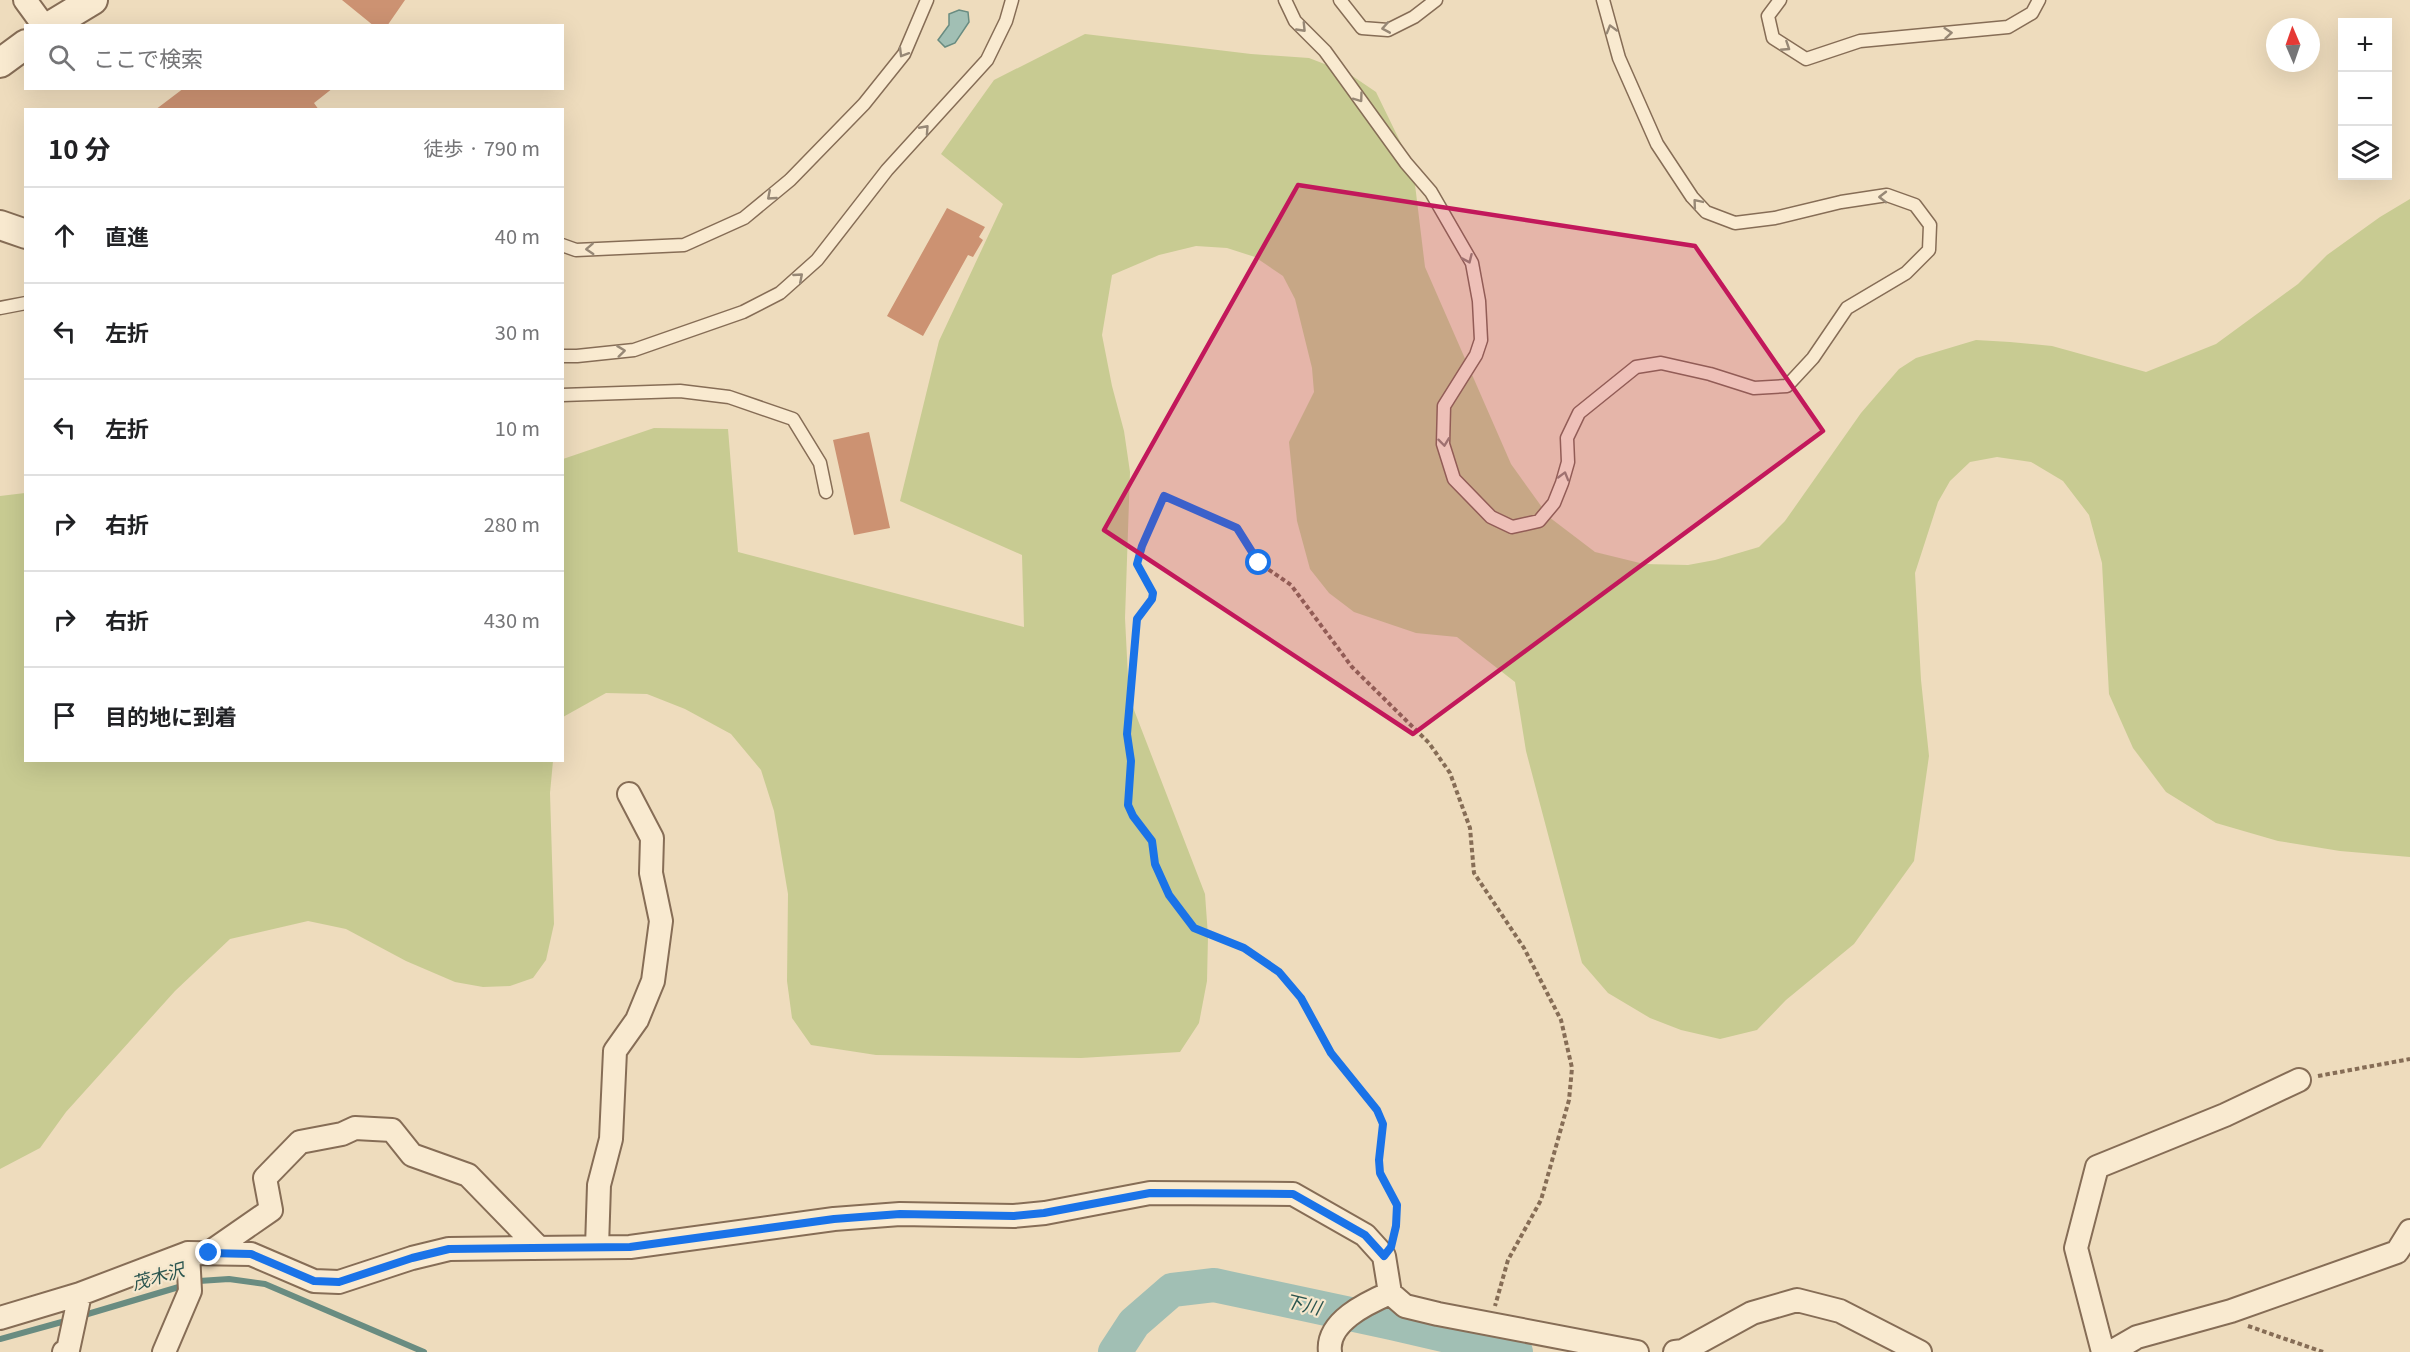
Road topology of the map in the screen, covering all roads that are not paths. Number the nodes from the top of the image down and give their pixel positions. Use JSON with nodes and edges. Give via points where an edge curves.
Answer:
{"nodes":[{"id":1,"x":25,"y":0,"type":"edge"},
{"id":2,"x":93,"y":0,"type":"edge"},
{"id":3,"x":927,"y":0,"type":"edge"},
{"id":4,"x":1012,"y":0,"type":"edge"},
{"id":5,"x":1285,"y":0,"type":"edge"},
{"id":6,"x":1340,"y":0,"type":"edge"},
{"id":7,"x":1436,"y":0,"type":"edge"},
{"id":8,"x":1603,"y":0,"type":"edge"},
{"id":9,"x":1780,"y":0,"type":"edge"},
{"id":10,"x":2039,"y":0,"type":"edge"},
{"id":11,"x":43,"y":24,"type":"edge"},
{"id":12,"x":53,"y":24,"type":"edge"},
{"id":13,"x":24,"y":45,"type":"edge"},
{"id":14,"x":0,"y":63,"type":"edge"},
{"id":15,"x":0,"y":225,"type":"edge"},
{"id":16,"x":24,"y":233,"type":"edge"},
{"id":17,"x":564,"y":246,"type":"edge"},
{"id":18,"x":24,"y":303,"type":"edge"},
{"id":19,"x":0,"y":308,"type":"edge"},
{"id":20,"x":564,"y":356,"type":"edge"},
{"id":21,"x":564,"y":395,"type":"edge"},
{"id":22,"x":825,"y":492,"type":"dead end"},
{"id":23,"x":628,"y":794,"type":"dead end"},
{"id":24,"x":2299,"y":1080,"type":"road end"},
{"id":25,"x":2410,"y":1231,"type":"edge"},
{"id":26,"x":597,"y":1247,"type":"junction"},
{"id":27,"x":539,"y":1248,"type":"junction"},
{"id":28,"x":199,"y":1253,"type":"junction"},
{"id":29,"x":1389,"y":1293,"type":"junction"},
{"id":30,"x":80,"y":1294,"type":"junction"},
{"id":31,"x":0,"y":1318,"type":"edge"},
{"id":32,"x":64,"y":1352,"type":"edge"},
{"id":33,"x":164,"y":1352,"type":"edge"},
{"id":34,"x":1330,"y":1352,"type":"edge"},
{"id":35,"x":1637,"y":1352,"type":"edge"},
{"id":36,"x":1675,"y":1352,"type":"edge"},
{"id":37,"x":1920,"y":1352,"type":"edge"},
{"id":38,"x":2103,"y":1352,"type":"edge"},
{"id":39,"x":2111,"y":1352,"type":"edge"}],
"edges":[{"from":1,"to":11,"type":"street"},
{"from":2,"to":12,"type":"street"},
{"from":3,"to":17,"type":"lane","one_way":true,"via":[[904,54],[864,104],[789,180],[744,218],[684,245],[576,250]]},
{"from":20,"to":4,"type":"lane","one_way":true,"via":[[634,350],[743,312],[780,293],[818,260],[887,170],[987,60]]},
{"from":5,"to":8,"type":"lane","one_way":true,"via":[[1295,21],[1324,51],[1431,192],[1472,263],[1481,340],[1476,355],[1443,406],[1443,444],[1454,479],[1491,517],[1512,527],[1539,521],[1554,503],[1568,462],[1567,438],[1579,413],[1636,367],[1661,363],[1754,388],[1787,386],[1814,358],[1847,308],[1906,273],[1929,250],[1930,225],[1915,205],[1887,195],[1735,223],[1706,212],[1657,144],[1619,58]]},
{"from":7,"to":6,"type":"lane","one_way":true,"via":[[1388,30],[1362,28]]},
{"from":9,"to":10,"type":"lane","one_way":true,"via":[[1768,16],[1773,38],[1806,59],[1860,41],[2008,27],[2032,13]]},
{"from":13,"to":14,"type":"street"},
{"from":15,"to":16,"type":"street"},
{"from":18,"to":19,"type":"lane"},
{"from":21,"to":22,"type":"lane","via":[[680,391],[729,397],[793,419],[820,464]]},
{"from":23,"to":26,"type":"street","via":[[652,838],[651,873],[661,921],[653,981],[638,1020],[615,1051],[611,1139],[599,1185]]},
{"from":24,"to":38,"type":"street","via":[[2097,1167],[2076,1248]]},
{"from":25,"to":39,"type":"street","via":[[2397,1251],[2216,1315],[2137,1337]]},
{"from":26,"to":27,"type":"street"},
{"from":26,"to":29,"type":"street","via":[[630,1247],[889,1215],[1014,1216],[1150,1193],[1293,1194],[1365,1235],[1384,1256]]},
{"from":27,"to":28,"type":"street","via":[[449,1249],[339,1282],[314,1281],[251,1254]]},
{"from":27,"to":28,"type":"street","via":[[468,1175],[412,1155],[392,1130],[355,1128],[300,1142],[265,1179],[271,1210]]},
{"from":28,"to":30,"type":"street"},
{"from":28,"to":33,"type":"street","via":[[190,1291]]},
{"from":29,"to":34,"type":"street","via":[[1366,1304],[1336,1327]]},
{"from":29,"to":35,"type":"street","via":[[1405,1306]]},
{"from":30,"to":31,"type":"street"},
{"from":30,"to":32,"type":"street","via":[[68,1350]]},
{"from":36,"to":37,"type":"street","via":[[1752,1313],[1797,1300],[1840,1311]]}]}
